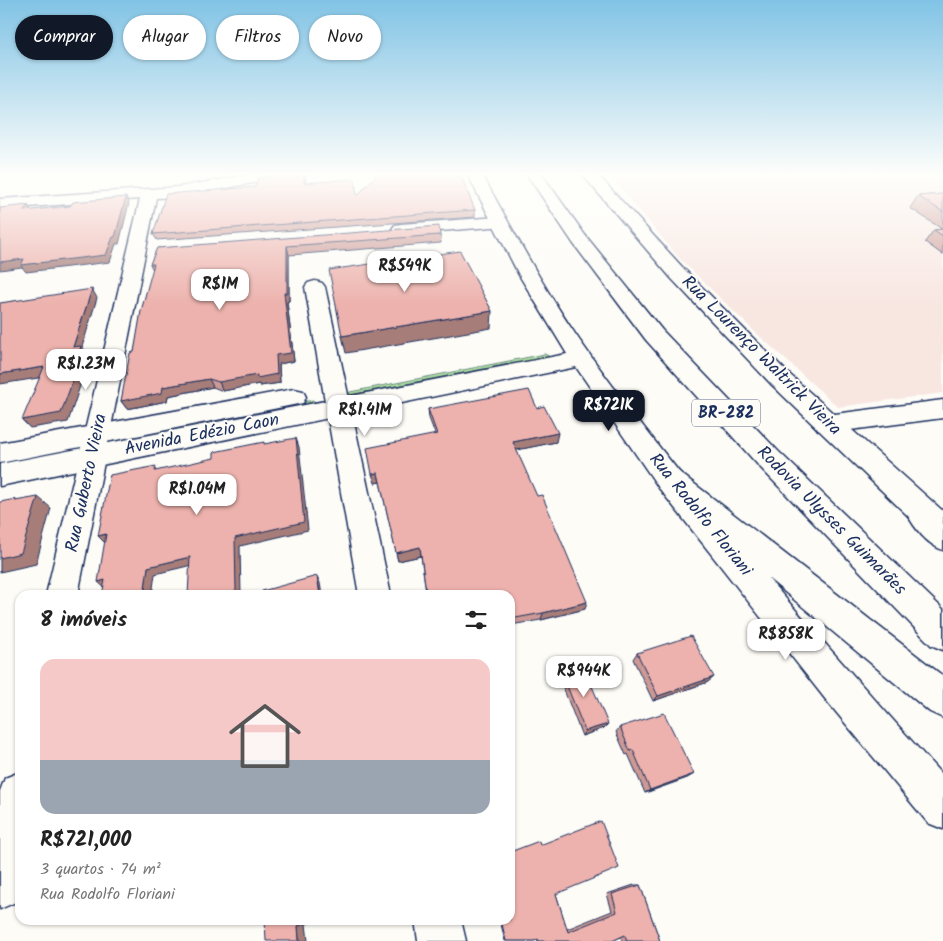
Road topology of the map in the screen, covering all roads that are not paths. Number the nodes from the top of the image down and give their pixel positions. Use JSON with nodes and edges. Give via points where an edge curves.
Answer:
{"nodes":[{"id":1,"x":148,"y":217,"type":"edge"},
{"id":2,"x":496,"y":217,"type":"edge"},
{"id":3,"x":564,"y":217,"type":"edge"},
{"id":4,"x":627,"y":217,"type":"edge"},
{"id":5,"x":499,"y":222,"type":"junction"},
{"id":6,"x":383,"y":231,"type":"edge"},
{"id":7,"x":315,"y":287,"type":"dead end"},
{"id":8,"x":576,"y":352,"type":"junction"},
{"id":9,"x":337,"y":398,"type":"junction"},
{"id":10,"x":943,"y":409,"type":"edge"},
{"id":11,"x":827,"y":424,"type":"junction"},
{"id":12,"x":95,"y":446,"type":"junction"},
{"id":13,"x":0,"y":453,"type":"edge"},
{"id":14,"x":0,"y":475,"type":"edge"},
{"id":15,"x":669,"y":480,"type":"junction"},
{"id":16,"x":920,"y":510,"type":"junction"},
{"id":17,"x":943,"y":530,"type":"edge"},
{"id":18,"x":943,"y":537,"type":"edge"},
{"id":19,"x":63,"y":590,"type":"edge"},
{"id":20,"x":374,"y":590,"type":"edge"},
{"id":21,"x":943,"y":633,"type":"edge"},
{"id":22,"x":943,"y":699,"type":"edge"},
{"id":23,"x":943,"y":808,"type":"edge"},
{"id":24,"x":15,"y":816,"type":"edge"},
{"id":25,"x":0,"y":886,"type":"edge"},
{"id":26,"x":439,"y":925,"type":"edge"},
{"id":27,"x":442,"y":941,"type":"edge"}],
"edges":[{"from":1,"to":12,"type":"main road","name":"Rua Guberto Vieira","via":[[146,249]]},
{"from":2,"to":5,"type":"main road","name":"Rua Rodolfo Floriani"},
{"from":3,"to":21,"type":"main road","name":"Rodovia Ulysses Guimarães","number":"BR-282","via":[[660,342],[768,458]]},
{"from":4,"to":11,"type":"main road","name":"Rua Lourenço Waltrick Vieira","via":[[678,274]]},
{"from":5,"to":6,"type":"main road"},
{"from":5,"to":8,"type":"main road","name":"Rua Rodolfo Floriani"},
{"from":7,"to":9,"type":"main road"},
{"from":8,"to":9,"type":"main road","name":"Avenida Edézio Caon"},
{"from":8,"to":15,"type":"main road","name":"Rua Rodolfo Floriani"},
{"from":9,"to":12,"type":"main road","name":"Avenida Edézio Caon"},
{"from":9,"to":20,"type":"main road"},
{"from":10,"to":11,"type":"main road"},
{"from":11,"to":16,"type":"main road","name":"Rua Lourenço Waltrick Vieira"},
{"from":12,"to":13,"type":"main road","name":"Avenida Edézio Caon"},
{"from":12,"to":14,"type":"main road","name":"Avenida Edézio Caon"},
{"from":12,"to":19,"type":"main road","name":"Rua Guberto Vieira"},
{"from":15,"to":22,"type":"main road"},
{"from":15,"to":23,"type":"main road","name":"Rua Rodolfo Floriani"},
{"from":16,"to":17,"type":"main road","name":"Rua Lourenço Waltrick Vieira"},
{"from":16,"to":18,"type":"main road"},
{"from":24,"to":25,"type":"main road"},
{"from":26,"to":27,"type":"main road"}]}
